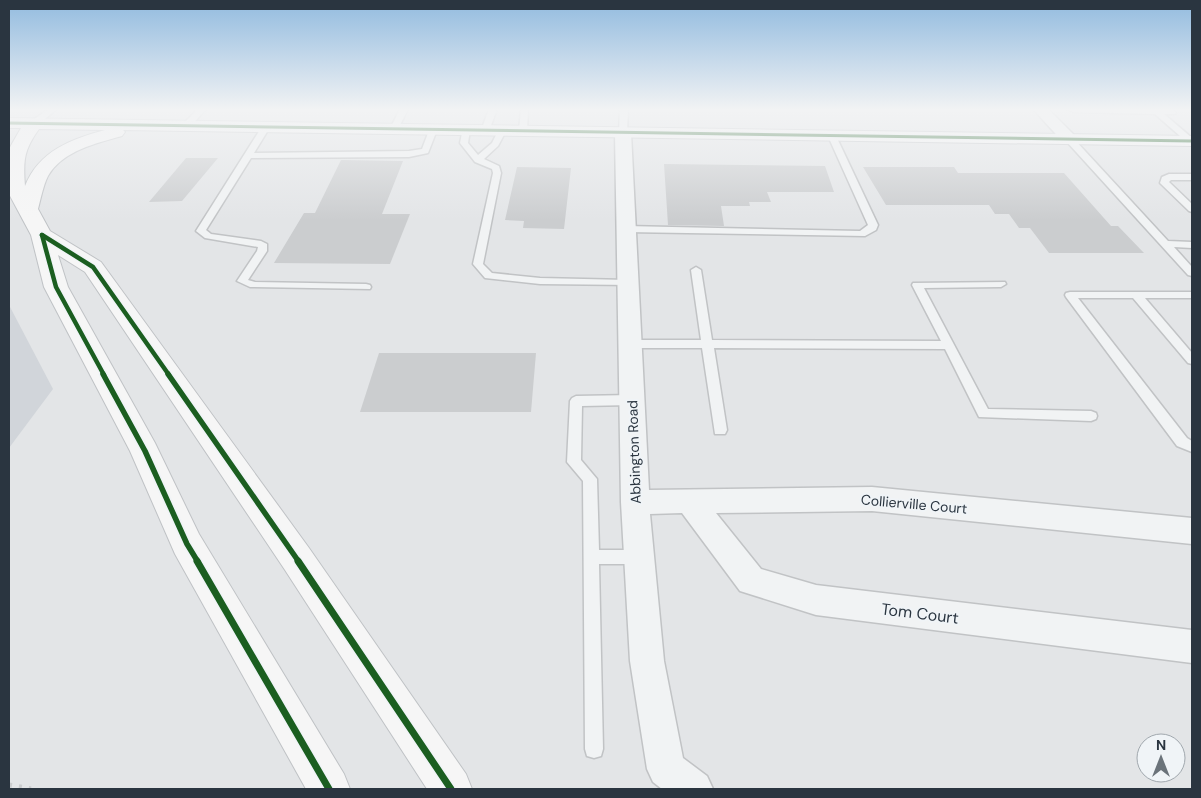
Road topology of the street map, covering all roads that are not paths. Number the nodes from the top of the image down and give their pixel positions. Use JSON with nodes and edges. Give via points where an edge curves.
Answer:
{"nodes":[{"id":1,"x":19,"y":146,"type":"edge"},
{"id":2,"x":74,"y":146,"type":"edge"},
{"id":3,"x":254,"y":146,"type":"edge"},
{"id":4,"x":427,"y":146,"type":"edge"},
{"id":5,"x":467,"y":146,"type":"edge"},
{"id":6,"x":493,"y":146,"type":"edge"},
{"id":7,"x":624,"y":146,"type":"edge"},
{"id":8,"x":837,"y":146,"type":"edge"},
{"id":9,"x":1076,"y":146,"type":"edge"},
{"id":10,"x":248,"y":156,"type":"junction"},
{"id":11,"x":478,"y":160,"type":"junction"},
{"id":12,"x":1192,"y":177,"type":"edge"},
{"id":13,"x":37,"y":180,"type":"junction"},
{"id":14,"x":11,"y":192,"type":"edge"},
{"id":15,"x":28,"y":209,"type":"junction"},
{"id":16,"x":1192,"y":209,"type":"edge"},
{"id":17,"x":626,"y":229,"type":"junction"},
{"id":18,"x":42,"y":235,"type":"junction"},
{"id":19,"x":1167,"y":244,"type":"junction"},
{"id":20,"x":1192,"y":244,"type":"edge"},
{"id":21,"x":696,"y":270,"type":"dead end"},
{"id":22,"x":1192,"y":273,"type":"edge"},
{"id":23,"x":628,"y":283,"type":"junction"},
{"id":24,"x":1001,"y":284,"type":"dead end"},
{"id":25,"x":366,"y":287,"type":"dead end"},
{"id":26,"x":1192,"y":295,"type":"edge"},
{"id":27,"x":1137,"y":296,"type":"junction"},
{"id":28,"x":630,"y":344,"type":"junction"},
{"id":29,"x":707,"y":344,"type":"junction"},
{"id":30,"x":949,"y":345,"type":"junction"},
{"id":31,"x":1192,"y":360,"type":"edge"},
{"id":32,"x":632,"y":400,"type":"junction"},
{"id":33,"x":1091,"y":416,"type":"dead end"},
{"id":34,"x":720,"y":430,"type":"dead end"},
{"id":35,"x":1192,"y":447,"type":"edge"},
{"id":36,"x":635,"y":502,"type":"junction"},
{"id":37,"x":689,"y":502,"type":"junction"},
{"id":38,"x":1192,"y":531,"type":"edge"},
{"id":39,"x":591,"y":557,"type":"junction"},
{"id":40,"x":639,"y":557,"type":"junction"},
{"id":41,"x":1192,"y":646,"type":"edge"},
{"id":42,"x":594,"y":749,"type":"dead end"},
{"id":43,"x":680,"y":779,"type":"edge"},
{"id":44,"x":329,"y":789,"type":"edge"},
{"id":45,"x":452,"y":789,"type":"edge"}],
"edges":[{"from":1,"to":14,"type":"main road","via":[[14,159]]},
{"from":2,"to":13,"type":"main road","via":[[49,162]]},
{"from":3,"to":10,"type":"lane"},
{"from":4,"to":10,"type":"lane","via":[[425,150],[409,154]]},
{"from":5,"to":11,"type":"lane"},
{"from":6,"to":11,"type":"lane"},
{"from":7,"to":17,"type":"street","name":"Abbington Road"},
{"from":8,"to":17,"type":"lane","via":[[873,225],[862,234]]},
{"from":9,"to":19,"type":"lane"},
{"from":10,"to":25,"type":"lane","via":[[201,231],[208,236],[263,246],[242,281],[254,285]]},
{"from":11,"to":23,"type":"lane","via":[[496,168],[497,173],[478,264],[490,276]]},
{"from":12,"to":16,"type":"lane","via":[[1164,180]]},
{"from":13,"to":14,"type":"street"},
{"from":13,"to":15,"type":"main road"},
{"from":14,"to":15,"type":"main road"},
{"from":15,"to":18,"type":"main road"},
{"from":17,"to":23,"type":"street","name":"Abbington Road"},
{"from":18,"to":44,"type":"main road","via":[[56,287],[145,451],[187,544]]},
{"from":18,"to":45,"type":"main road","via":[[93,267]]},
{"from":19,"to":20,"type":"lane"},
{"from":19,"to":22,"type":"lane"},
{"from":21,"to":29,"type":"lane"},
{"from":23,"to":28,"type":"street","name":"Abbington Road"},
{"from":24,"to":30,"type":"lane","via":[[918,285]]},
{"from":26,"to":27,"type":"lane"},
{"from":27,"to":31,"type":"lane"},
{"from":27,"to":35,"type":"lane","via":[[1070,295],[1182,442]]},
{"from":28,"to":29,"type":"lane"},
{"from":28,"to":32,"type":"street","name":"Abbington Road"},
{"from":29,"to":30,"type":"lane"},
{"from":29,"to":34,"type":"lane"},
{"from":30,"to":33,"type":"lane","via":[[984,414]]},
{"from":32,"to":36,"type":"street","name":"Abbington Road"},
{"from":32,"to":39,"type":"lane","via":[[576,401],[574,462],[590,479]]},
{"from":36,"to":37,"type":"street","name":"Collierville Court"},
{"from":36,"to":40,"type":"street","name":"Abbington Road"},
{"from":37,"to":38,"type":"street","name":"Collierville Court","via":[[872,499]]},
{"from":37,"to":41,"type":"street","name":"Tom Court","via":[[751,581],[816,600]]},
{"from":39,"to":40,"type":"lane"},
{"from":39,"to":42,"type":"lane"},
{"from":40,"to":43,"type":"street","name":"Abbington Road","via":[[647,660]]}]}
